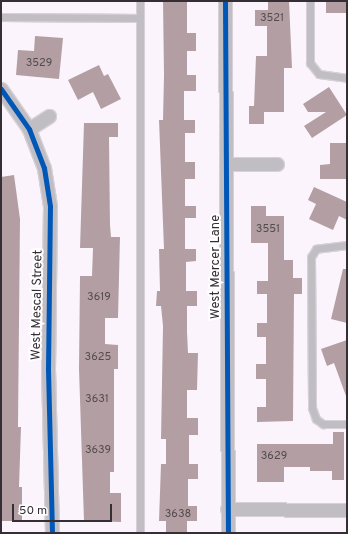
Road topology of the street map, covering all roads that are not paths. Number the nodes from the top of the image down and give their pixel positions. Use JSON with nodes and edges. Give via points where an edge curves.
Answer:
{"nodes":[{"id":1,"x":140,"y":1,"type":"edge"},
{"id":2,"x":225,"y":1,"type":"edge"},
{"id":3,"x":310,"y":1,"type":"edge"},
{"id":4,"x":1,"y":17,"type":"edge"},
{"id":5,"x":140,"y":18,"type":"junction"},
{"id":6,"x":347,"y":78,"type":"edge"},
{"id":7,"x":1,"y":89,"type":"edge"},
{"id":8,"x":49,"y":116,"type":"dead end"},
{"id":9,"x":29,"y":129,"type":"junction"},
{"id":10,"x":227,"y":164,"type":"junction"},
{"id":11,"x":277,"y":164,"type":"dead end"},
{"id":12,"x":347,"y":245,"type":"edge"},
{"id":13,"x":347,"y":424,"type":"edge"},
{"id":14,"x":228,"y":509,"type":"junction"},
{"id":15,"x":347,"y":510,"type":"edge"},
{"id":16,"x":52,"y":533,"type":"edge"},
{"id":17,"x":140,"y":533,"type":"edge"},
{"id":18,"x":228,"y":533,"type":"edge"}],
"edges":[{"from":1,"to":5,"type":"lane"},
{"from":2,"to":10,"type":"street","name":"West Mercer Lane"},
{"from":3,"to":6,"type":"lane","via":[[310,63],[319,74]]},
{"from":4,"to":5,"type":"lane"},
{"from":5,"to":17,"type":"lane"},
{"from":7,"to":9,"type":"street","name":"West Mescal Street"},
{"from":8,"to":9,"type":"street"},
{"from":9,"to":16,"type":"street","name":"West Mescal Street","via":[[44,168],[50,206],[48,370]]},
{"from":10,"to":11,"type":"street"},
{"from":10,"to":14,"type":"street","name":"West Mercer Lane"},
{"from":12,"to":13,"type":"lane","via":[[316,249],[311,257],[312,408],[316,419],[323,424]]},
{"from":14,"to":15,"type":"street"},
{"from":14,"to":18,"type":"street","name":"West Mercer Lane"}]}
